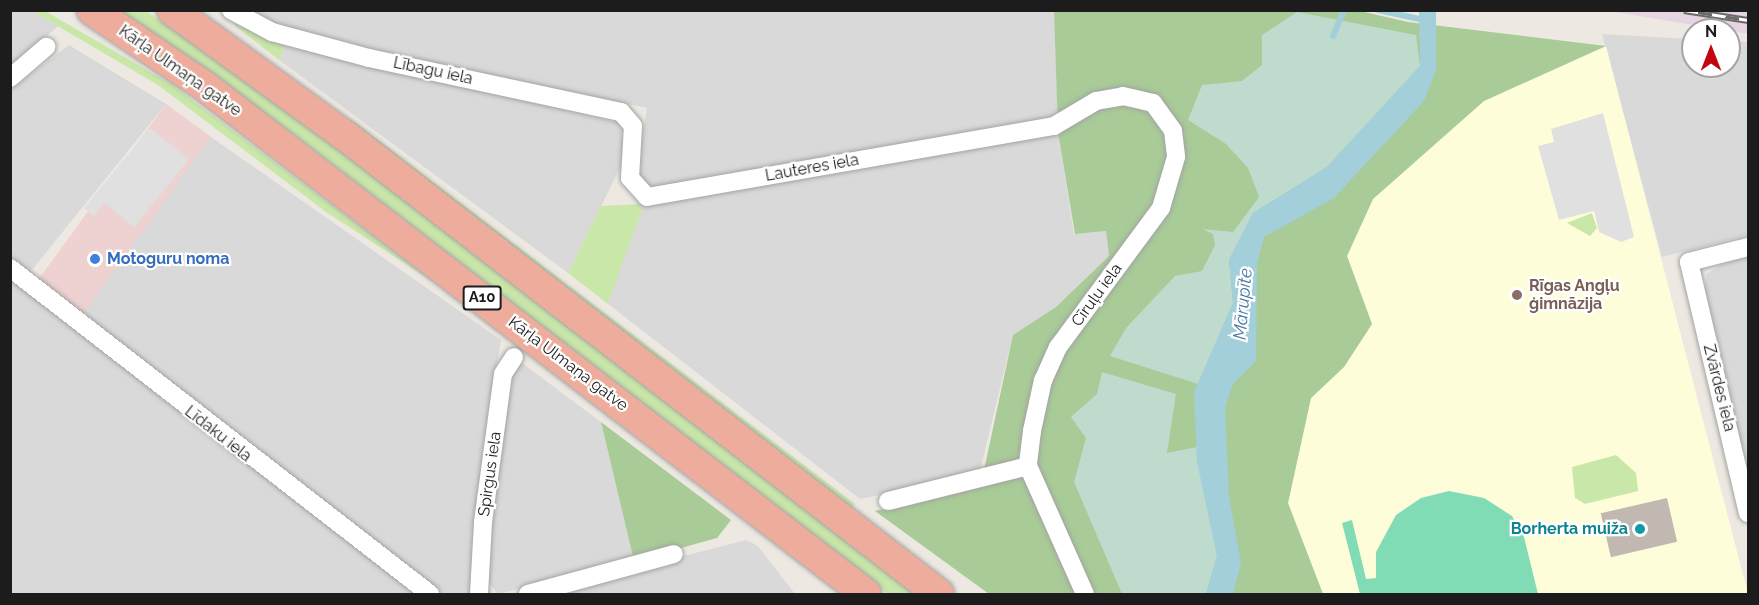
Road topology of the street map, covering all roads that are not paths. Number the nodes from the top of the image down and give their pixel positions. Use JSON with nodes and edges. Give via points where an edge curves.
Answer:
{"nodes":[{"id":1,"x":92,"y":10,"type":"edge"},
{"id":2,"x":172,"y":10,"type":"edge"},
{"id":3,"x":231,"y":10,"type":"edge"},
{"id":4,"x":46,"y":47,"type":"dead end"},
{"id":5,"x":10,"y":78,"type":"edge"},
{"id":6,"x":633,"y":126,"type":"joint"},
{"id":7,"x":1054,"y":126,"type":"joint"},
{"id":8,"x":1749,"y":247,"type":"edge"},
{"id":9,"x":10,"y":268,"type":"edge"},
{"id":10,"x":514,"y":357,"type":"dead end"},
{"id":11,"x":1028,"y":466,"type":"junction"},
{"id":12,"x":888,"y":501,"type":"dead end"},
{"id":13,"x":1749,"y":513,"type":"edge"},
{"id":14,"x":674,"y":554,"type":"dead end"},
{"id":15,"x":430,"y":594,"type":"edge"},
{"id":16,"x":479,"y":594,"type":"edge"},
{"id":17,"x":528,"y":594,"type":"edge"},
{"id":18,"x":866,"y":594,"type":"edge"},
{"id":19,"x":939,"y":594,"type":"edge"},
{"id":20,"x":1085,"y":594,"type":"edge"}],
"edges":[{"from":1,"to":18,"type":"highway","name":"Kārļa Ulmaņa gatve","number":"A10","via":[[207,88]]},
{"from":2,"to":19,"type":"highway","number":"A10","via":[[347,137]]},
{"from":3,"to":6,"type":"street","name":"Lībagu iela","via":[[272,32],[369,58],[621,112]]},
{"from":4,"to":5,"type":"street"},
{"from":6,"to":7,"type":"street","name":"Lauteres iela","via":[[630,178],[648,197]]},
{"from":7,"to":11,"type":"street","name":"Cīruļu iela","via":[[1096,101],[1123,96],[1153,103],[1173,131],[1176,157],[1161,208],[1058,347],[1043,380]]},
{"from":8,"to":13,"type":"street","name":"Zvārdes iela","via":[[1689,262]]},
{"from":9,"to":15,"type":"street","name":"Līdaku iela"},
{"from":10,"to":16,"type":"street","name":"Spirgus iela","via":[[503,374],[483,522]]},
{"from":11,"to":12,"type":"street"},
{"from":11,"to":20,"type":"street"},
{"from":14,"to":17,"type":"street"}]}
